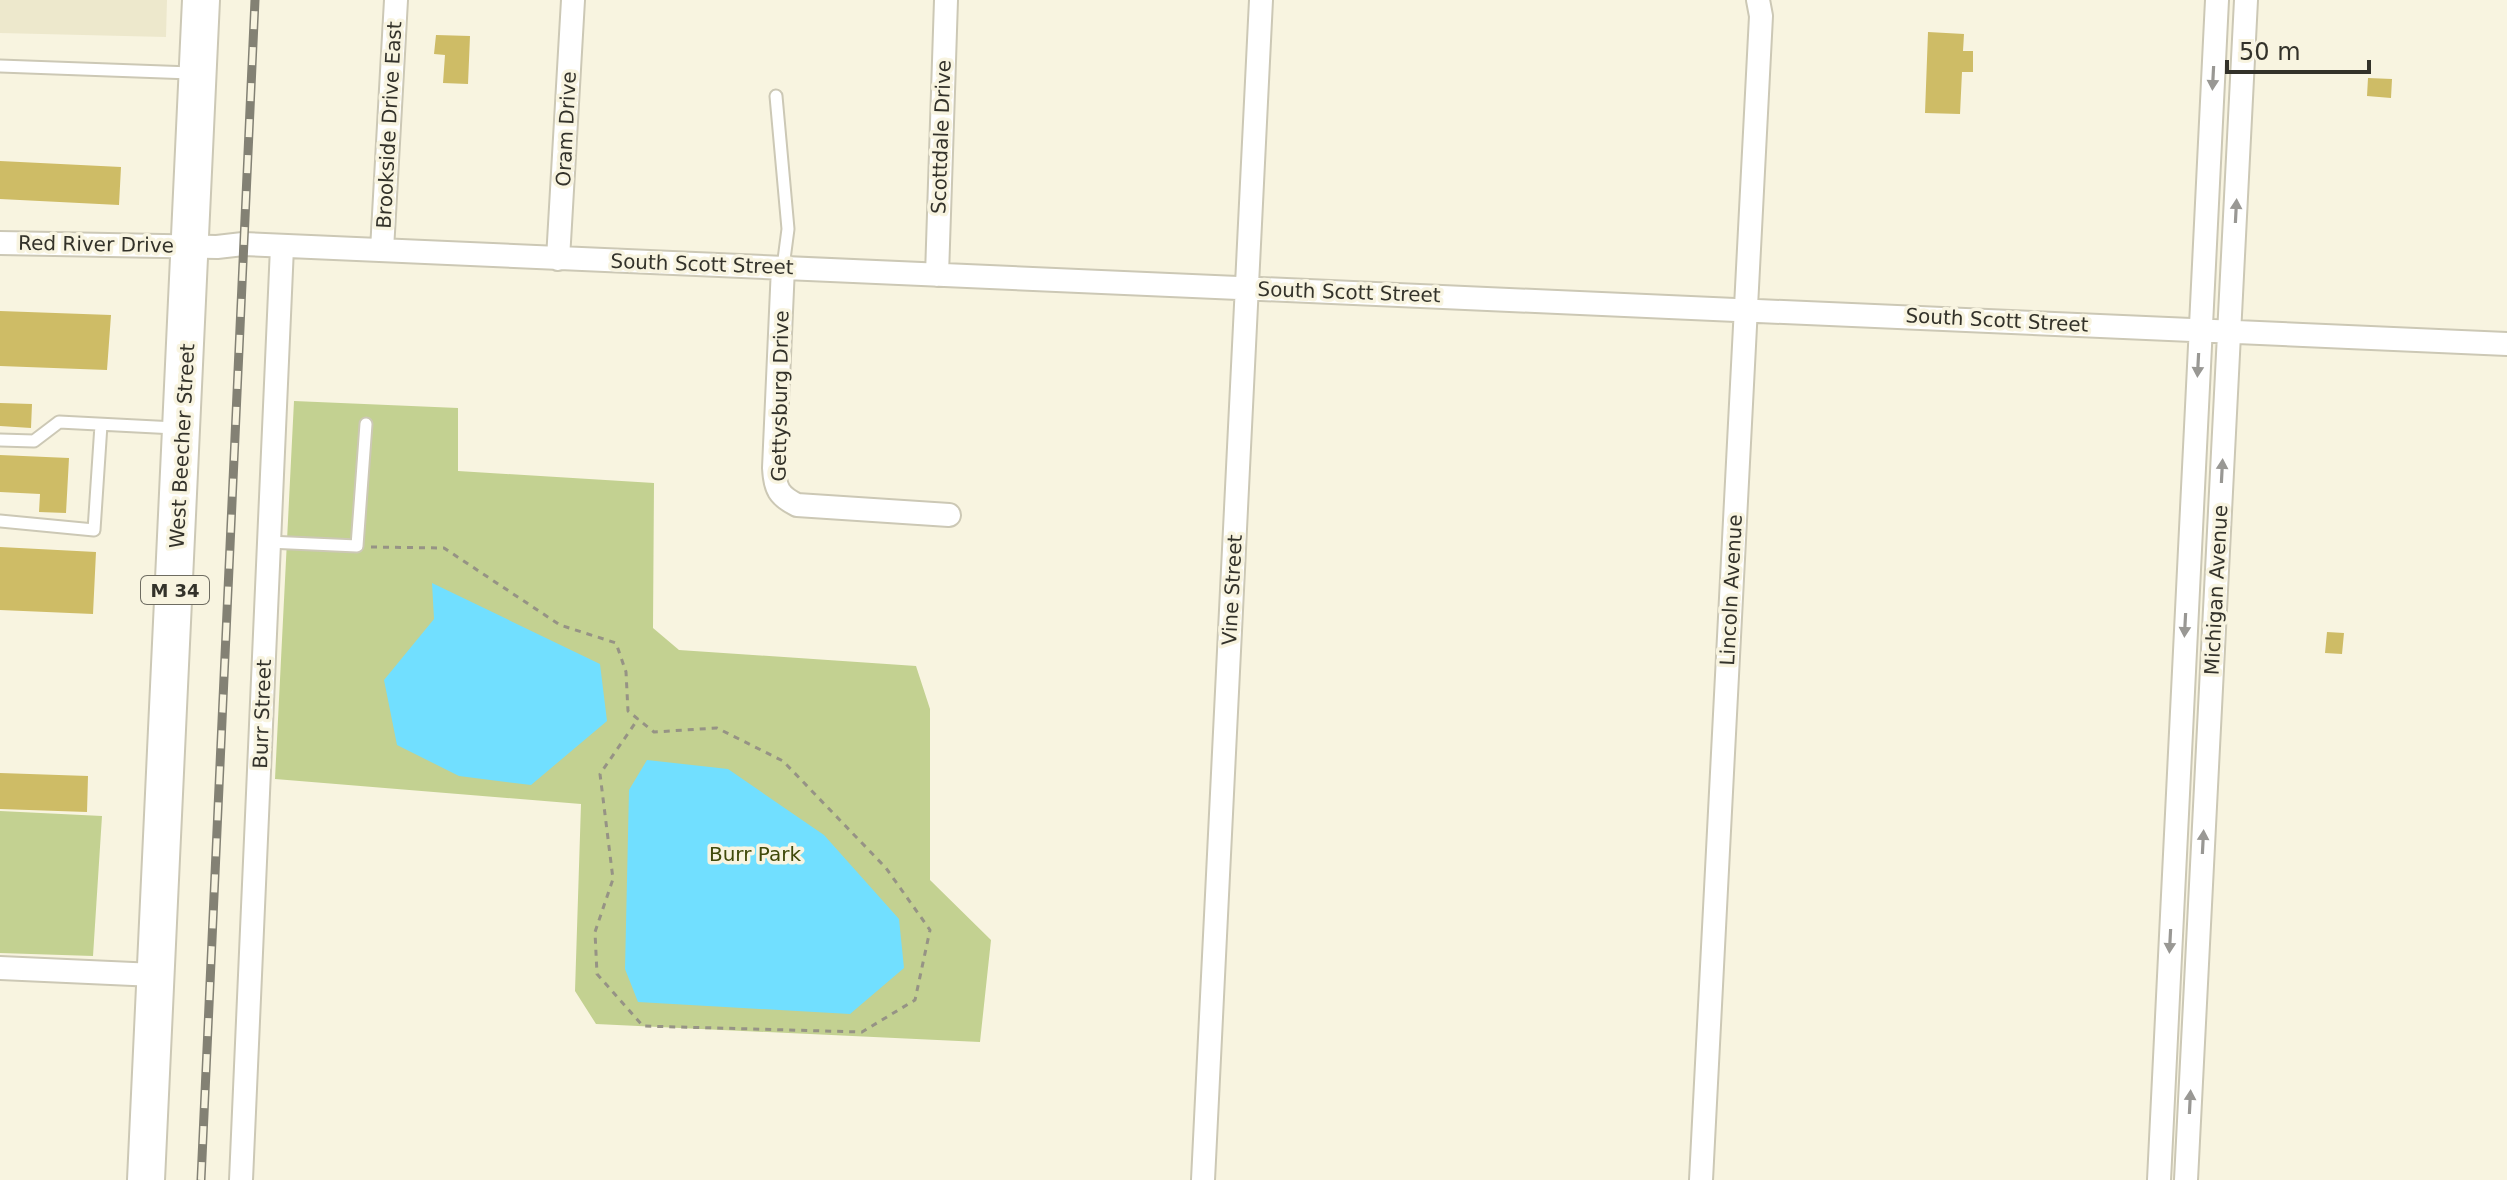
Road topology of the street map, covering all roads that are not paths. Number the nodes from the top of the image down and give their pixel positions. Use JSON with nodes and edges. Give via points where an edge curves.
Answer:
{"nodes":[{"id":1,"x":201,"y":0,"type":"edge"},
{"id":2,"x":396,"y":0,"type":"edge"},
{"id":3,"x":573,"y":0,"type":"edge"},
{"id":4,"x":946,"y":0,"type":"edge"},
{"id":5,"x":1261,"y":0,"type":"edge"},
{"id":6,"x":1758,"y":0,"type":"edge"},
{"id":7,"x":2217,"y":0,"type":"edge"},
{"id":8,"x":2246,"y":0,"type":"edge"},
{"id":9,"x":0,"y":66,"type":"edge"},
{"id":10,"x":198,"y":73,"type":"junction"},
{"id":11,"x":776,"y":96,"type":"dead end"},
{"id":12,"x":0,"y":243,"type":"edge"},
{"id":13,"x":192,"y":245,"type":"junction"},
{"id":14,"x":282,"y":247,"type":"junction"},
{"id":15,"x":382,"y":250,"type":"junction"},
{"id":16,"x":558,"y":259,"type":"junction"},
{"id":17,"x":783,"y":267,"type":"junction"},
{"id":18,"x":937,"y":275,"type":"junction"},
{"id":19,"x":1247,"y":287,"type":"junction"},
{"id":20,"x":1745,"y":309,"type":"junction"},
{"id":21,"x":2200,"y":330,"type":"junction"},
{"id":22,"x":2230,"y":331,"type":"junction"},
{"id":23,"x":2507,"y":344,"type":"edge"},
{"id":24,"x":366,"y":424,"type":"dead end"},
{"id":25,"x":101,"y":425,"type":"junction"},
{"id":26,"x":183,"y":428,"type":"junction"},
{"id":27,"x":0,"y":440,"type":"edge"},
{"id":28,"x":949,"y":515,"type":"dead end"},
{"id":29,"x":0,"y":521,"type":"edge"},
{"id":30,"x":268,"y":542,"type":"junction"},
{"id":31,"x":0,"y":968,"type":"edge"},
{"id":32,"x":155,"y":975,"type":"junction"},
{"id":33,"x":146,"y":1180,"type":"edge"},
{"id":34,"x":241,"y":1180,"type":"edge"},
{"id":35,"x":1203,"y":1180,"type":"edge"},
{"id":36,"x":1701,"y":1180,"type":"edge"},
{"id":37,"x":2159,"y":1180,"type":"edge"},
{"id":38,"x":2186,"y":1180,"type":"edge"}],
"edges":[{"from":1,"to":10,"type":"main road","name":"West Beecher Street","number":"M 34"},
{"from":2,"to":15,"type":"street","name":"Brookside Drive East"},
{"from":3,"to":16,"type":"street","name":"Oram Drive"},
{"from":4,"to":18,"type":"street","name":"Scottdale Drive"},
{"from":5,"to":19,"type":"street","name":"Vine Street"},
{"from":6,"to":20,"type":"street","name":"Lincoln Avenue"},
{"from":7,"to":21,"type":"street","name":"Michigan Avenue","one_way":true},
{"from":22,"to":8,"type":"street","name":"Michigan Avenue","one_way":true},
{"from":9,"to":10,"type":"lane"},
{"from":10,"to":13,"type":"main road","name":"West Beecher Street","number":"M 34"},
{"from":11,"to":17,"type":"lane","via":[[788,229]]},
{"from":12,"to":13,"type":"street","name":"Red River Drive"},
{"from":13,"to":14,"type":"street","name":"South Scott Street"},
{"from":13,"to":26,"type":"main road","name":"West Beecher Street","number":"M 34"},
{"from":14,"to":15,"type":"street","name":"South Scott Street"},
{"from":14,"to":30,"type":"street","name":"Burr Street"},
{"from":15,"to":16,"type":"street","name":"South Scott Street"},
{"from":16,"to":17,"type":"street","name":"South Scott Street"},
{"from":17,"to":18,"type":"street","name":"South Scott Street"},
{"from":17,"to":28,"type":"street","name":"Gettysburg Drive","via":[[774,468],[782,498],[797,505]]},
{"from":18,"to":19,"type":"street","name":"South Scott Street"},
{"from":19,"to":20,"type":"street","name":"South Scott Street"},
{"from":19,"to":35,"type":"street","name":"Vine Street"},
{"from":20,"to":21,"type":"street","name":"South Scott Street"},
{"from":20,"to":36,"type":"street","name":"Lincoln Avenue"},
{"from":21,"to":22,"type":"street","name":"South Scott Street"},
{"from":21,"to":37,"type":"street","name":"Michigan Avenue","one_way":true},
{"from":22,"to":23,"type":"street","name":"South Scott Street"},
{"from":38,"to":22,"type":"street","name":"Michigan Avenue","one_way":true},
{"from":24,"to":30,"type":"lane","via":[[357,546]]},
{"from":25,"to":26,"type":"lane"},
{"from":25,"to":27,"type":"lane","via":[[59,422],[34,441]]},
{"from":25,"to":29,"type":"lane","via":[[94,530]]},
{"from":26,"to":32,"type":"main road","name":"West Beecher Street","number":"M 34"},
{"from":30,"to":34,"type":"street","name":"Burr Street"},
{"from":31,"to":32,"type":"street"},
{"from":32,"to":33,"type":"main road","name":"West Beecher Street","number":"M 34"}]}
